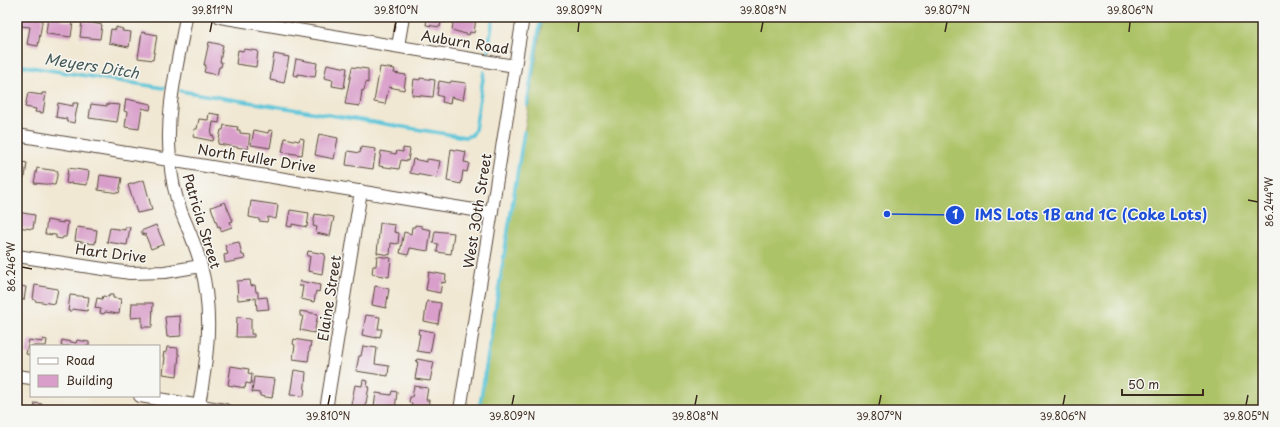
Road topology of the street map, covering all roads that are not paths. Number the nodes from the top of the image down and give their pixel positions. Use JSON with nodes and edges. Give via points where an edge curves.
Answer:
{"nodes":[{"id":1,"x":186,"y":17,"type":"edge"},
{"id":2,"x":220,"y":17,"type":"edge"},
{"id":3,"x":402,"y":17,"type":"edge"},
{"id":4,"x":523,"y":17,"type":"edge"},
{"id":5,"x":398,"y":46,"type":"junction"},
{"id":6,"x":515,"y":66,"type":"junction"},
{"id":7,"x":17,"y":135,"type":"edge"},
{"id":8,"x":170,"y":159,"type":"junction"},
{"id":9,"x":361,"y":191,"type":"junction"},
{"id":10,"x":492,"y":212,"type":"junction"},
{"id":11,"x":17,"y":256,"type":"edge"},
{"id":12,"x":201,"y":266,"type":"junction"},
{"id":13,"x":17,"y":376,"type":"edge"},
{"id":14,"x":30,"y":378,"type":"edge"},
{"id":15,"x":145,"y":397,"type":"edge"},
{"id":16,"x":198,"y":408,"type":"edge"},
{"id":17,"x":225,"y":410,"type":"edge"},
{"id":18,"x":326,"y":410,"type":"edge"},
{"id":19,"x":460,"y":410,"type":"edge"}],
"edges":[{"from":1,"to":8,"type":"street","name":"Patricia Street","via":[[171,105]]},
{"from":2,"to":5,"type":"street","name":"Auburn Road"},
{"from":3,"to":5,"type":"street"},
{"from":4,"to":6,"type":"street","name":"West 30th Street"},
{"from":5,"to":6,"type":"street","name":"Auburn Road"},
{"from":6,"to":10,"type":"street","name":"West 30th Street"},
{"from":7,"to":8,"type":"street","name":"North Fuller Drive"},
{"from":8,"to":9,"type":"street","name":"North Fuller Drive"},
{"from":8,"to":12,"type":"street","name":"Patricia Street","via":[[175,191]]},
{"from":9,"to":10,"type":"street","name":"North Fuller Drive"},
{"from":9,"to":18,"type":"street","name":"Elaine Street"},
{"from":10,"to":19,"type":"street","name":"West 30th Street"},
{"from":11,"to":12,"type":"street","name":"Hart Drive","via":[[130,273],[160,273]]},
{"from":12,"to":16,"type":"street","name":"Patricia Street","via":[[207,295],[209,337]]},
{"from":13,"to":14,"type":"street"},
{"from":15,"to":16,"type":"street"},
{"from":16,"to":17,"type":"street"}]}
